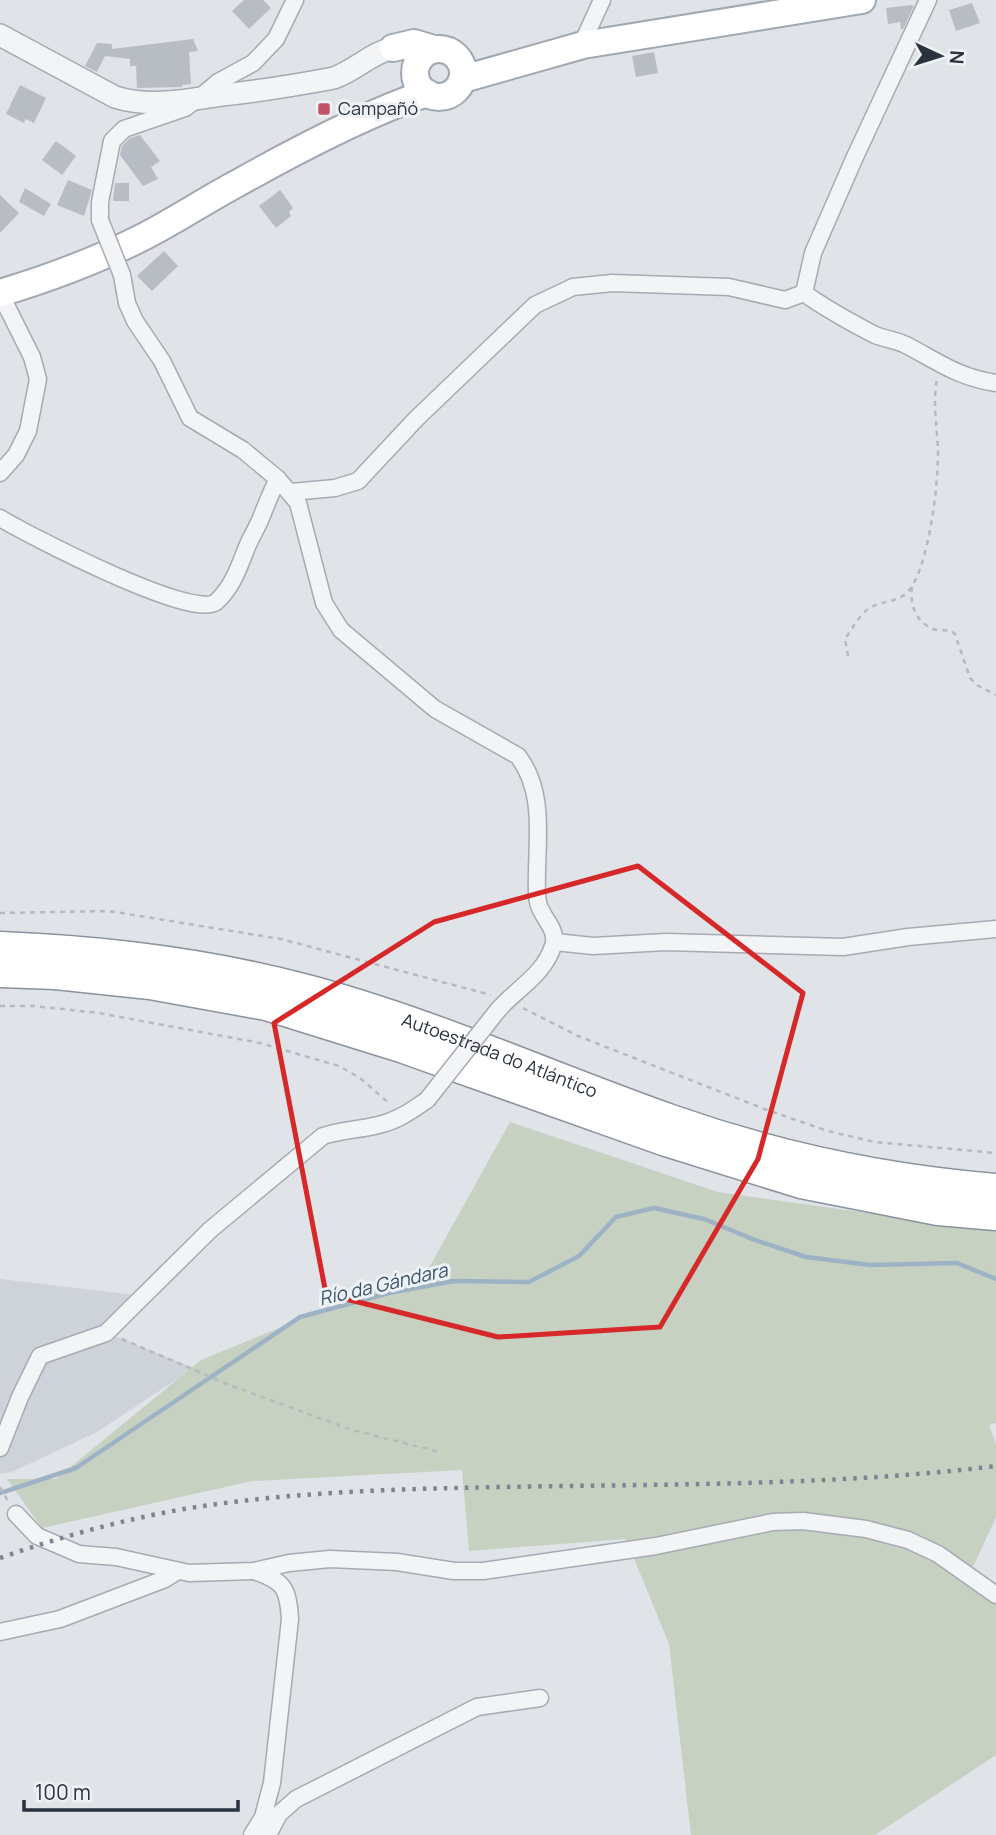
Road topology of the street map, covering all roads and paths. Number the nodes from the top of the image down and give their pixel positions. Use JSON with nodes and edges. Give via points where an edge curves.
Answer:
{"nodes":[{"id":1,"x":295,"y":0,"type":"edge"},
{"id":2,"x":602,"y":0,"type":"edge"},
{"id":3,"x":807,"y":0,"type":"edge"},
{"id":4,"x":862,"y":0,"type":"edge"},
{"id":5,"x":924,"y":3,"type":"edge"},
{"id":6,"x":0,"y":34,"type":"edge"},
{"id":7,"x":586,"y":35,"type":"junction"},
{"id":8,"x":393,"y":48,"type":"joint"},
{"id":9,"x":461,"y":68,"type":"junction"},
{"id":10,"x":423,"y":72,"type":"junction"},
{"id":11,"x":200,"y":98,"type":"junction"},
{"id":12,"x":0,"y":280,"type":"edge"},
{"id":13,"x":0,"y":293,"type":"edge"},
{"id":14,"x":804,"y":293,"type":"junction"},
{"id":15,"x":943,"y":367,"type":"junction"},
{"id":16,"x":996,"y":383,"type":"edge"},
{"id":17,"x":0,"y":473,"type":"edge"},
{"id":18,"x":278,"y":479,"type":"junction"},
{"id":19,"x":291,"y":492,"type":"junction"},
{"id":20,"x":0,"y":518,"type":"edge"},
{"id":21,"x":912,"y":587,"type":"junction"},
{"id":22,"x":848,"y":656,"type":"dead end"},
{"id":23,"x":996,"y":695,"type":"edge"},
{"id":24,"x":996,"y":929,"type":"edge"},
{"id":25,"x":555,"y":942,"type":"junction"},
{"id":26,"x":0,"y":947,"type":"edge"},
{"id":27,"x":0,"y":972,"type":"edge"},
{"id":28,"x":0,"y":1006,"type":"edge"},
{"id":29,"x":404,"y":1116,"type":"junction"},
{"id":30,"x":996,"y":1189,"type":"edge"},
{"id":31,"x":996,"y":1215,"type":"edge"},
{"id":32,"x":106,"y":1333,"type":"junction"},
{"id":33,"x":0,"y":1448,"type":"edge"},
{"id":34,"x":440,"y":1452,"type":"dead end"},
{"id":35,"x":16,"y":1514,"type":"dead end"},
{"id":36,"x":178,"y":1571,"type":"junction"},
{"id":37,"x":254,"y":1571,"type":"junction"},
{"id":38,"x":996,"y":1595,"type":"edge"},
{"id":39,"x":0,"y":1632,"type":"edge"},
{"id":40,"x":540,"y":1698,"type":"dead end"},
{"id":41,"x":252,"y":1835,"type":"edge"},
{"id":42,"x":268,"y":1835,"type":"edge"}],
"edges":[{"from":1,"to":11,"type":"street","via":[[265,51]]},
{"from":2,"to":7,"type":"street"},
{"from":3,"to":7,"type":"main road"},
{"from":4,"to":9,"type":"main road"},
{"from":5,"to":14,"type":"street","via":[[813,253]]},
{"from":6,"to":11,"type":"street","via":[[130,102]]},
{"from":7,"to":9,"type":"main road","via":[[493,50]]},
{"from":8,"to":10,"type":"main road","via":[[414,43]]},
{"from":8,"to":11,"type":"street","via":[[334,78]]},
{"from":9,"to":10,"type":"main road","via":[[448,50]]},
{"from":9,"to":10,"type":"main road","via":[[455,91],[448,95],[434,96]]},
{"from":10,"to":12,"type":"main road","via":[[115,236]]},
{"from":10,"to":13,"type":"main road","via":[[399,103],[101,257]]},
{"from":11,"to":18,"type":"street","bridge":true,"via":[[124,130],[112,141],[100,220],[135,321],[162,361],[190,418],[243,450]]},
{"from":13,"to":17,"type":"street","via":[[38,379],[28,431]]},
{"from":14,"to":15,"type":"street","via":[[831,313],[903,343]]},
{"from":14,"to":19,"type":"street","via":[[785,300],[729,287],[612,283],[573,287],[536,305],[358,481]]},
{"from":15,"to":16,"type":"street","via":[[973,380]]},
{"from":15,"to":21,"type":"path","via":[[935,398],[937,488]]},
{"from":18,"to":19,"type":"street"},
{"from":18,"to":20,"type":"street","via":[[239,570],[219,600],[203,607],[67,555]]},
{"from":19,"to":25,"type":"street","via":[[298,503],[324,603],[341,630],[435,709],[518,756],[527,768],[538,820],[538,904]]},
{"from":21,"to":22,"type":"path","via":[[902,599],[868,609],[845,639]]},
{"from":21,"to":23,"type":"path","via":[[913,612],[932,628],[951,630],[970,678]]},
{"from":24,"to":25,"type":"street","via":[[843,947]]},
{"from":25,"to":29,"type":"street","bridge":true,"via":[[543,968],[498,1010],[427,1100]]},
{"from":26,"to":30,"type":"highway","name":"Autoestrada do Atlántico","via":[[161,960],[303,989],[442,1034],[673,1121],[769,1150],[856,1171]]},
{"from":27,"to":31,"type":"highway","name":"Autoestrada do Atlántico","via":[[150,984],[266,1005],[801,1183],[938,1210]]},
{"from":28,"to":29,"type":"path","via":[[99,1013],[260,1043],[339,1066]]},
{"from":29,"to":32,"type":"street","via":[[323,1136],[210,1230]]},
{"from":32,"to":33,"type":"street","via":[[40,1356]]},
{"from":32,"to":34,"type":"path","via":[[352,1430]]},
{"from":35,"to":36,"type":"street","via":[[37,1536],[79,1554]]},
{"from":36,"to":37,"type":"street"},
{"from":36,"to":39,"type":"street","via":[[60,1619]]},
{"from":37,"to":38,"type":"street","via":[[330,1559],[483,1570],[656,1546],[773,1522],[803,1521],[834,1523],[908,1540]]},
{"from":37,"to":41,"type":"street","via":[[283,1586],[289,1597],[290,1619],[272,1783],[263,1817]]},
{"from":40,"to":42,"type":"street","via":[[477,1707],[416,1736],[296,1799],[279,1814]]}]}
